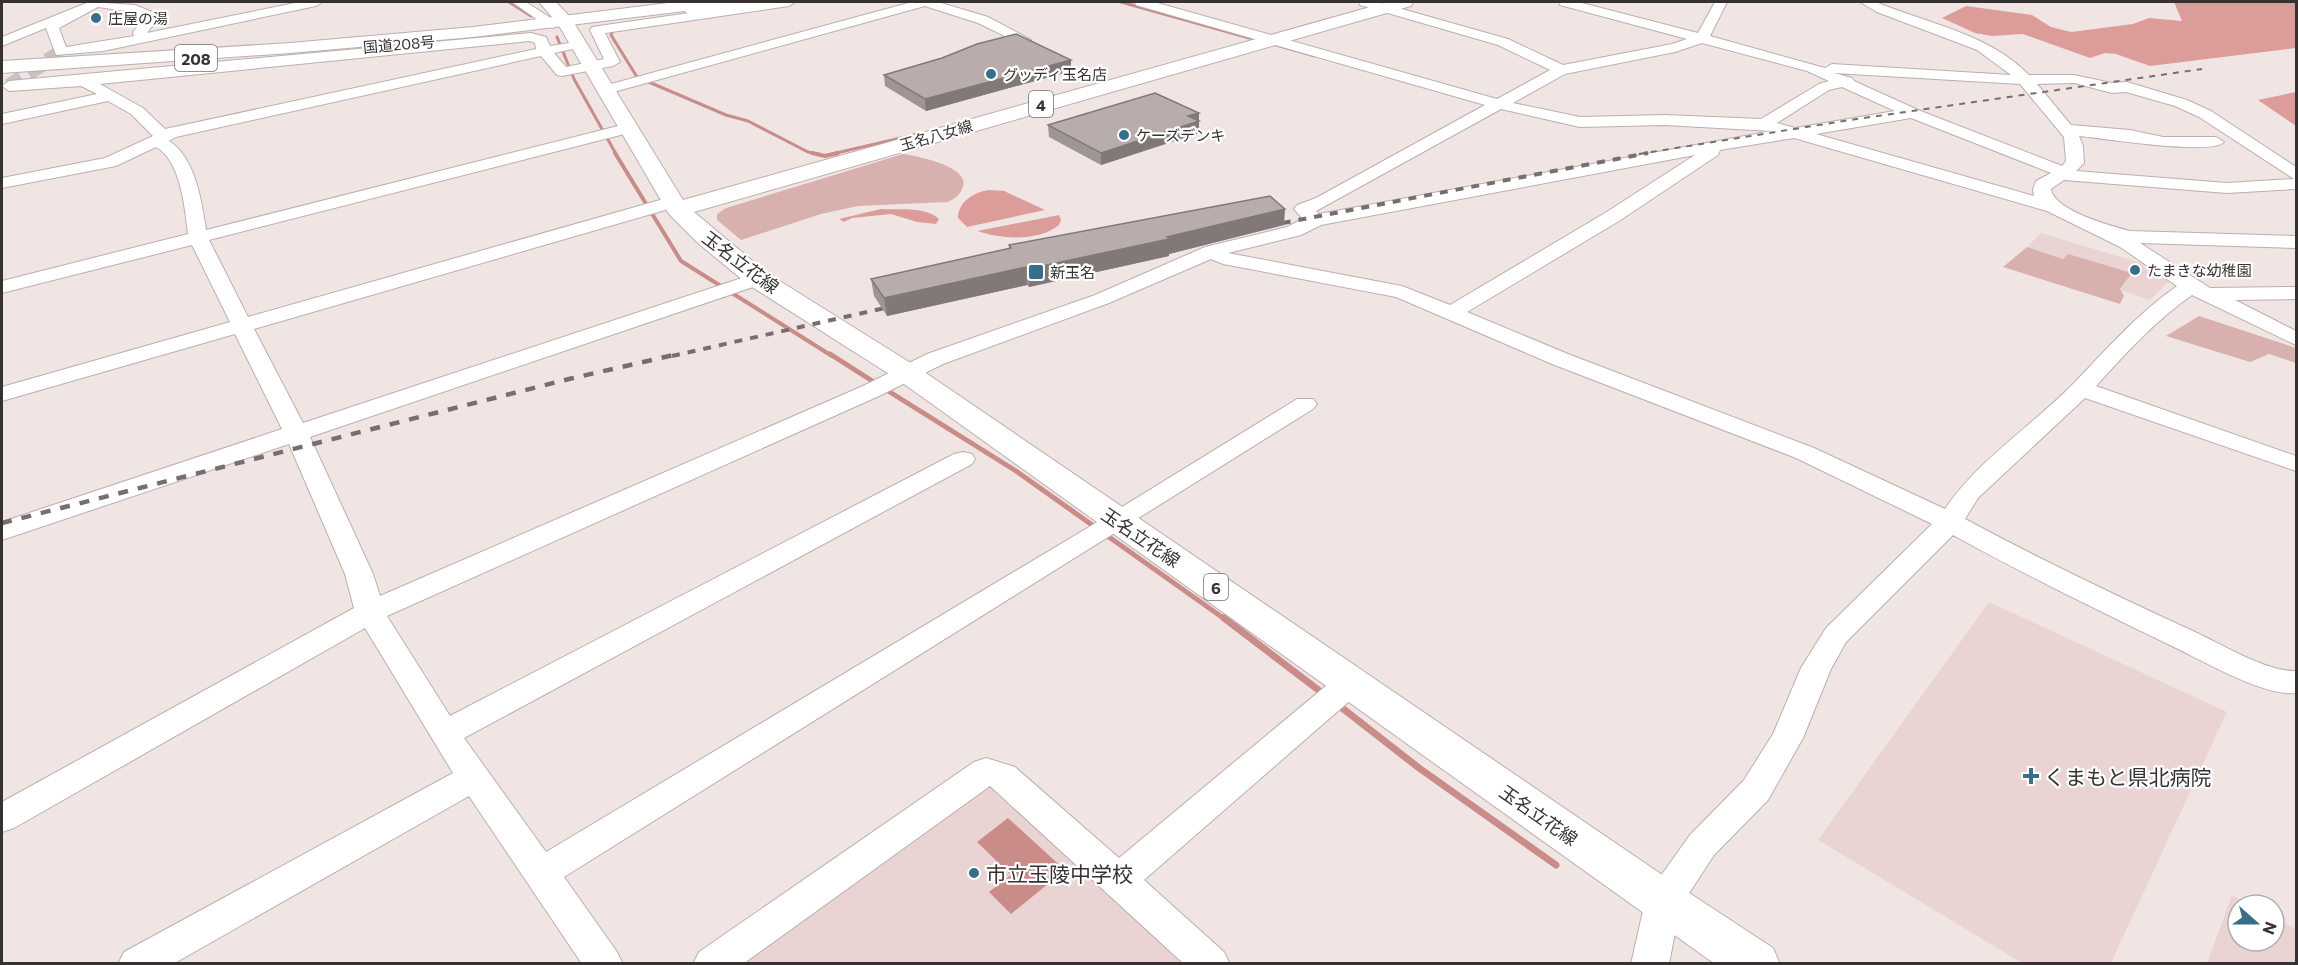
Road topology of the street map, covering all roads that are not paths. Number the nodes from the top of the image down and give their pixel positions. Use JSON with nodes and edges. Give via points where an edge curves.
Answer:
{"nodes":[{"id":1,"x":96,"y":2,"type":"edge"},
{"id":2,"x":316,"y":2,"type":"edge"},
{"id":3,"x":518,"y":2,"type":"edge"},
{"id":4,"x":547,"y":2,"type":"edge"},
{"id":5,"x":679,"y":2,"type":"edge"},
{"id":6,"x":713,"y":2,"type":"edge"},
{"id":7,"x":752,"y":2,"type":"edge"},
{"id":8,"x":789,"y":2,"type":"edge"},
{"id":9,"x":926,"y":2,"type":"edge"},
{"id":10,"x":1142,"y":2,"type":"edge"},
{"id":11,"x":1365,"y":2,"type":"edge"},
{"id":12,"x":1564,"y":2,"type":"edge"},
{"id":13,"x":1721,"y":2,"type":"edge"},
{"id":14,"x":1866,"y":2,"type":"edge"},
{"id":15,"x":1396,"y":4,"type":"edge"},
{"id":16,"x":622,"y":10,"type":"dead end"},
{"id":17,"x":566,"y":29,"type":"junction"},
{"id":18,"x":141,"y":37,"type":"junction"},
{"id":19,"x":1702,"y":38,"type":"junction"},
{"id":20,"x":1274,"y":39,"type":"junction"},
{"id":21,"x":1024,"y":40,"type":"edge"},
{"id":22,"x":2,"y":42,"type":"edge"},
{"id":23,"x":338,"y":46,"type":"junction"},
{"id":24,"x":544,"y":51,"type":"junction"},
{"id":25,"x":2,"y":59,"type":"edge"},
{"id":26,"x":592,"y":66,"type":"junction"},
{"id":27,"x":2,"y":67,"type":"edge"},
{"id":28,"x":1812,"y":68,"type":"junction"},
{"id":29,"x":1561,"y":70,"type":"junction"},
{"id":30,"x":2023,"y":80,"type":"junction"},
{"id":31,"x":84,"y":81,"type":"junction"},
{"id":32,"x":1846,"y":81,"type":"junction"},
{"id":33,"x":5,"y":83,"type":"edge"},
{"id":34,"x":605,"y":90,"type":"junction"},
{"id":35,"x":111,"y":96,"type":"junction"},
{"id":36,"x":1497,"y":104,"type":"junction"},
{"id":37,"x":1912,"y":113,"type":"junction"},
{"id":38,"x":2,"y":119,"type":"edge"},
{"id":39,"x":1764,"y":124,"type":"junction"},
{"id":40,"x":630,"y":128,"type":"junction"},
{"id":41,"x":2068,"y":130,"type":"junction"},
{"id":42,"x":1794,"y":132,"type":"junction"},
{"id":43,"x":164,"y":137,"type":"junction"},
{"id":44,"x":2216,"y":142,"type":"dead end"},
{"id":45,"x":1714,"y":146,"type":"junction"},
{"id":46,"x":2063,"y":174,"type":"junction"},
{"id":47,"x":2296,"y":174,"type":"edge"},
{"id":48,"x":2,"y":183,"type":"edge"},
{"id":49,"x":2296,"y":184,"type":"edge"},
{"id":50,"x":2053,"y":207,"type":"junction"},
{"id":51,"x":661,"y":208,"type":"junction"},
{"id":52,"x":1316,"y":220,"type":"junction"},
{"id":53,"x":2103,"y":231,"type":"junction"},
{"id":54,"x":198,"y":238,"type":"junction"},
{"id":55,"x":2296,"y":242,"type":"edge"},
{"id":56,"x":1212,"y":251,"type":"junction"},
{"id":57,"x":758,"y":279,"type":"junction"},
{"id":58,"x":2,"y":287,"type":"edge"},
{"id":59,"x":2199,"y":290,"type":"junction"},
{"id":60,"x":2296,"y":293,"type":"edge"},
{"id":61,"x":1452,"y":312,"type":"junction"},
{"id":62,"x":242,"y":325,"type":"junction"},
{"id":63,"x":2296,"y":339,"type":"edge"},
{"id":64,"x":889,"y":382,"type":"junction"},
{"id":65,"x":2081,"y":389,"type":"junction"},
{"id":66,"x":2,"y":394,"type":"edge"},
{"id":67,"x":1305,"y":404,"type":"dead end"},
{"id":68,"x":296,"y":433,"type":"junction"},
{"id":69,"x":963,"y":459,"type":"dead end"},
{"id":70,"x":2296,"y":464,"type":"edge"},
{"id":71,"x":1118,"y":521,"type":"junction"},
{"id":72,"x":1950,"y":522,"type":"junction"},
{"id":73,"x":2,"y":531,"type":"edge"},
{"id":74,"x":370,"y":612,"type":"junction"},
{"id":75,"x":2296,"y":682,"type":"edge"},
{"id":76,"x":1335,"y":695,"type":"junction"},
{"id":77,"x":444,"y":734,"type":"junction"},
{"id":78,"x":475,"y":777,"type":"junction"},
{"id":79,"x":2,"y":818,"type":"edge"},
{"id":80,"x":543,"y":872,"type":"junction"},
{"id":81,"x":1120,"y":879,"type":"junction"},
{"id":82,"x":1663,"y":902,"type":"junction"},
{"id":83,"x":136,"y":963,"type":"edge"},
{"id":84,"x":604,"y":963,"type":"edge"},
{"id":85,"x":712,"y":963,"type":"edge"},
{"id":86,"x":1211,"y":963,"type":"edge"},
{"id":87,"x":1650,"y":963,"type":"edge"},
{"id":88,"x":1756,"y":963,"type":"edge"}],
"edges":[{"from":1,"to":18,"type":"street","via":[[135,9],[152,17],[140,32]]},
{"from":1,"to":18,"type":"street","via":[[52,26],[60,52]]},
{"from":1,"to":22,"type":"street"},
{"from":2,"to":18,"type":"street"},
{"from":3,"to":17,"type":"street"},
{"from":4,"to":17,"type":"main road"},
{"from":5,"to":16,"type":"street"},
{"from":6,"to":17,"type":"main road","name":"国道208号","number":"208"},
{"from":7,"to":17,"type":"main road","name":"国道208号","number":"208"},
{"from":8,"to":26,"type":"street","via":[[597,30],[613,62]]},
{"from":9,"to":21,"type":"street","via":[[983,20]]},
{"from":9,"to":34,"type":"street"},
{"from":10,"to":20,"type":"street"},
{"from":11,"to":15,"type":"street"},
{"from":12,"to":19,"type":"street"},
{"from":13,"to":19,"type":"street"},
{"from":14,"to":30,"type":"street","via":[[1981,47],[2000,58]]},
{"from":15,"to":20,"type":"main road","name":"玉名八女線","number":"4"},
{"from":15,"to":29,"type":"street","via":[[1503,42]]},
{"from":17,"to":23,"type":"main road","name":"国道208号","number":"208"},
{"from":17,"to":24,"type":"street"},
{"from":17,"to":26,"type":"main road"},
{"from":19,"to":28,"type":"street"},
{"from":19,"to":29,"type":"street","via":[[1675,48]]},
{"from":20,"to":36,"type":"street"},
{"from":20,"to":51,"type":"main road","name":"玉名八女線","number":"4"},
{"from":23,"to":25,"type":"main road"},
{"from":23,"to":27,"type":"main road","name":"国道208号","number":"208"},
{"from":23,"to":33,"type":"main road"},
{"from":24,"to":26,"type":"street","via":[[562,72]]},
{"from":24,"to":31,"type":"street","via":[[541,40],[531,37]]},
{"from":24,"to":43,"type":"street"},
{"from":26,"to":34,"type":"main road"},
{"from":28,"to":30,"type":"street"},
{"from":28,"to":32,"type":"street"},
{"from":29,"to":36,"type":"street"},
{"from":30,"to":41,"type":"street"},
{"from":30,"to":47,"type":"street","via":[[2073,79],[2112,88],[2127,87],[2181,103],[2205,114]]},
{"from":31,"to":33,"type":"street"},
{"from":31,"to":35,"type":"street"},
{"from":32,"to":37,"type":"street"},
{"from":32,"to":39,"type":"street","via":[[1824,87]]},
{"from":34,"to":40,"type":"main road"},
{"from":35,"to":38,"type":"street"},
{"from":35,"to":43,"type":"street","via":[[137,111]]},
{"from":36,"to":39,"type":"street","via":[[1580,122]]},
{"from":36,"to":52,"type":"street","via":[[1322,202],[1306,206],[1304,209]]},
{"from":37,"to":42,"type":"street"},
{"from":37,"to":46,"type":"street"},
{"from":39,"to":42,"type":"street"},
{"from":40,"to":51,"type":"main road"},
{"from":40,"to":54,"type":"street"},
{"from":41,"to":44,"type":"street","via":[[2163,142]]},
{"from":41,"to":46,"type":"street","via":[[2076,146],[2075,163]]},
{"from":42,"to":45,"type":"street"},
{"from":42,"to":50,"type":"street"},
{"from":43,"to":48,"type":"street","via":[[110,162]]},
{"from":43,"to":54,"type":"street","via":[[185,174]]},
{"from":45,"to":52,"type":"street"},
{"from":45,"to":61,"type":"street","via":[[1612,217]]},
{"from":46,"to":49,"type":"street","via":[[2227,188]]},
{"from":46,"to":50,"type":"street","via":[[2042,186],[2044,199]]},
{"from":50,"to":53,"type":"street"},
{"from":51,"to":57,"type":"main road","name":"玉名立花線","number":"6","via":[[708,238]]},
{"from":51,"to":62,"type":"street"},
{"from":52,"to":56,"type":"street","via":[[1294,231]]},
{"from":53,"to":55,"type":"street","via":[[2130,237]]},
{"from":53,"to":59,"type":"street"},
{"from":54,"to":58,"type":"street"},
{"from":54,"to":62,"type":"street"},
{"from":56,"to":61,"type":"street","via":[[1223,258],[1386,288]]},
{"from":56,"to":64,"type":"street","via":[[1102,299],[985,340]]},
{"from":57,"to":64,"type":"main road","name":"玉名立花線","number":"6"},
{"from":57,"to":68,"type":"street"},
{"from":59,"to":60,"type":"street"},
{"from":59,"to":63,"type":"street"},
{"from":59,"to":65,"type":"street","via":[[2145,321]]},
{"from":61,"to":72,"type":"street","via":[[1805,453]]},
{"from":62,"to":66,"type":"street"},
{"from":62,"to":68,"type":"street"},
{"from":64,"to":71,"type":"main road","name":"玉名立花線","number":"6"},
{"from":64,"to":74,"type":"street"},
{"from":65,"to":70,"type":"street"},
{"from":65,"to":72,"type":"street","via":[[1969,494]]},
{"from":67,"to":71,"type":"street"},
{"from":68,"to":73,"type":"street"},
{"from":68,"to":74,"type":"street","via":[[359,574]]},
{"from":69,"to":77,"type":"street"},
{"from":71,"to":76,"type":"main road","name":"玉名立花線","number":"6","via":[[1247,609]]},
{"from":71,"to":80,"type":"street"},
{"from":72,"to":75,"type":"street","via":[[2038,570],[2234,663],[2284,683]]},
{"from":72,"to":82,"type":"street","via":[[1836,635],[1816,668],[1787,738],[1756,790],[1702,845]]},
{"from":74,"to":77,"type":"street"},
{"from":74,"to":79,"type":"street"},
{"from":76,"to":81,"type":"street"},
{"from":76,"to":82,"type":"main road","name":"玉名立花線","number":"6"},
{"from":77,"to":78,"type":"street"},
{"from":78,"to":80,"type":"street"},
{"from":78,"to":83,"type":"street"},
{"from":80,"to":84,"type":"street"},
{"from":81,"to":85,"type":"street","via":[[1002,776],[986,771]]},
{"from":81,"to":86,"type":"street"},
{"from":82,"to":87,"type":"street"},
{"from":82,"to":88,"type":"main road","name":"玉名立花線","number":"6"}]}
